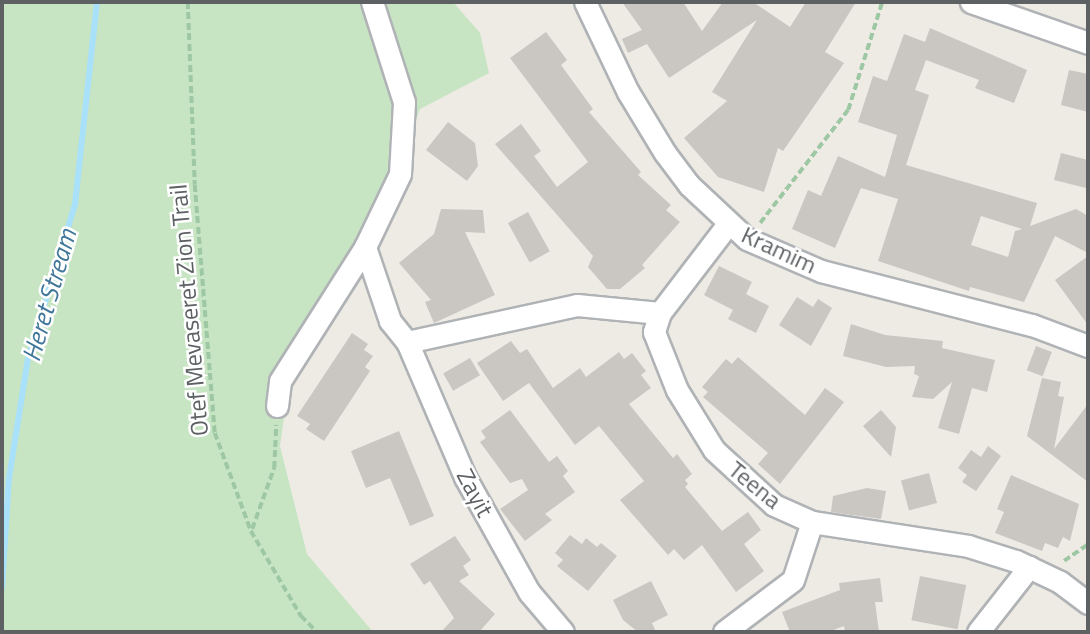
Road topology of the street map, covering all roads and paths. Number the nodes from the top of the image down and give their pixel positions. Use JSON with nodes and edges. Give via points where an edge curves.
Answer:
{"nodes":[{"id":1,"x":188,"y":2,"type":"edge"},
{"id":2,"x":372,"y":2,"type":"edge"},
{"id":3,"x":585,"y":2,"type":"edge"},
{"id":4,"x":882,"y":2,"type":"edge"},
{"id":5,"x":971,"y":2,"type":"edge"},
{"id":6,"x":1088,"y":43,"type":"edge"},
{"id":7,"x":728,"y":224,"type":"junction"},
{"id":8,"x":747,"y":239,"type":"junction"},
{"id":9,"x":365,"y":247,"type":"junction"},
{"id":10,"x":660,"y":313,"type":"junction"},
{"id":11,"x":407,"y":342,"type":"junction"},
{"id":12,"x":1088,"y":346,"type":"edge"},
{"id":13,"x":276,"y":406,"type":"joint"},
{"id":14,"x":812,"y":522,"type":"junction"},
{"id":15,"x":251,"y":531,"type":"junction"},
{"id":16,"x":1088,"y":544,"type":"edge"},
{"id":17,"x":1037,"y":571,"type":"junction"},
{"id":18,"x":1088,"y":604,"type":"edge"},
{"id":19,"x":317,"y":632,"type":"edge"},
{"id":20,"x":563,"y":632,"type":"edge"},
{"id":21,"x":724,"y":632,"type":"edge"},
{"id":22,"x":978,"y":632,"type":"edge"}],
"edges":[{"from":1,"to":15,"type":"path","name":"Otef Mevaseret Zion Trail","via":[[195,185],[215,433]]},
{"from":2,"to":9,"type":"street","via":[[404,102],[400,174]]},
{"from":3,"to":7,"type":"street","name":"Kramim","via":[[628,92],[665,153],[689,186]]},
{"from":4,"to":8,"type":"path","via":[[848,110]]},
{"from":5,"to":6,"type":"street"},
{"from":7,"to":8,"type":"street","name":"Kramim"},
{"from":7,"to":10,"type":"street"},
{"from":8,"to":12,"type":"street","name":"Kramim","via":[[821,271],[1032,325]]},
{"from":9,"to":11,"type":"street","name":"Zayit","via":[[390,321]]},
{"from":9,"to":13,"type":"street","via":[[280,381]]},
{"from":10,"to":11,"type":"street","via":[[577,305]]},
{"from":10,"to":14,"type":"street","name":"Teena","via":[[654,332],[677,390],[714,450],[774,505]]},
{"from":11,"to":20,"type":"street","name":"Zayit","via":[[466,477],[529,592]]},
{"from":13,"to":15,"type":"path","via":[[274,468]]},
{"from":14,"to":17,"type":"street","name":"Teena","via":[[968,546]]},
{"from":14,"to":21,"type":"street","via":[[793,580]]},
{"from":15,"to":19,"type":"path","name":"Otef Mevaseret Zion Trail","via":[[301,616]]},
{"from":16,"to":17,"type":"path"},
{"from":17,"to":18,"type":"street","name":"Teena"},
{"from":17,"to":22,"type":"street"}]}
